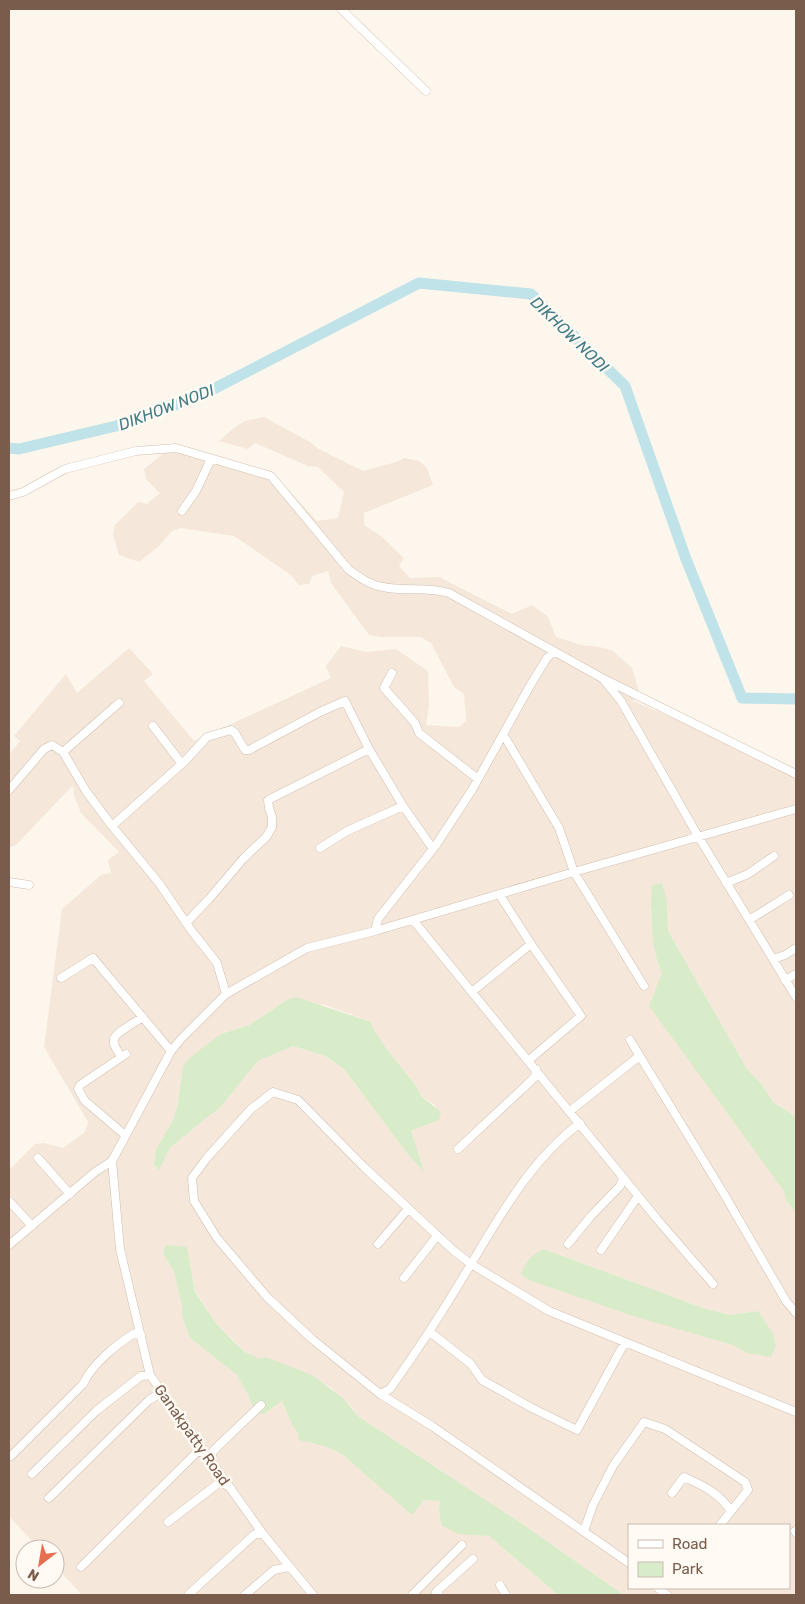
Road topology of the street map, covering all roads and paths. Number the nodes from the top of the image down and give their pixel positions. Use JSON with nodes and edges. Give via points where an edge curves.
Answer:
{"nodes":[{"id":1,"x":341,"y":9,"type":"edge"},
{"id":2,"x":426,"y":91,"type":"dead end"},
{"id":3,"x":211,"y":459,"type":"junction"},
{"id":4,"x":9,"y":496,"type":"edge"},
{"id":5,"x":182,"y":512,"type":"dead end"},
{"id":6,"x":553,"y":652,"type":"junction"},
{"id":7,"x":392,"y":673,"type":"dead end"},
{"id":8,"x":602,"y":678,"type":"junction"},
{"id":9,"x":119,"y":703,"type":"dead end"},
{"id":10,"x":153,"y":726,"type":"dead end"},
{"id":11,"x":503,"y":736,"type":"junction"},
{"id":12,"x":369,"y":749,"type":"junction"},
{"id":13,"x":62,"y":752,"type":"junction"},
{"id":14,"x":182,"y":764,"type":"junction"},
{"id":15,"x":796,"y":774,"type":"edge"},
{"id":16,"x":478,"y":779,"type":"junction"},
{"id":17,"x":9,"y":790,"type":"edge"},
{"id":18,"x":403,"y":806,"type":"junction"},
{"id":19,"x":796,"y":809,"type":"edge"},
{"id":20,"x":112,"y":826,"type":"junction"},
{"id":21,"x":698,"y":836,"type":"junction"},
{"id":22,"x":436,"y":845,"type":"junction"},
{"id":23,"x":320,"y":848,"type":"dead end"},
{"id":24,"x":774,"y":856,"type":"dead end"},
{"id":25,"x":574,"y":872,"type":"junction"},
{"id":26,"x":9,"y":882,"type":"edge"},
{"id":27,"x":726,"y":883,"type":"junction"},
{"id":28,"x":30,"y":885,"type":"dead end"},
{"id":29,"x":499,"y":894,"type":"junction"},
{"id":30,"x":789,"y":895,"type":"dead end"},
{"id":31,"x":413,"y":920,"type":"junction"},
{"id":32,"x":749,"y":920,"type":"junction"},
{"id":33,"x":186,"y":923,"type":"junction"},
{"id":34,"x":375,"y":931,"type":"junction"},
{"id":35,"x":531,"y":944,"type":"junction"},
{"id":36,"x":796,"y":948,"type":"edge"},
{"id":37,"x":773,"y":959,"type":"junction"},
{"id":38,"x":796,"y":974,"type":"edge"},
{"id":39,"x":61,"y":978,"type":"dead end"},
{"id":40,"x":786,"y":980,"type":"junction"},
{"id":41,"x":644,"y":986,"type":"dead end"},
{"id":42,"x":473,"y":992,"type":"junction"},
{"id":43,"x":226,"y":994,"type":"junction"},
{"id":44,"x":796,"y":997,"type":"edge"},
{"id":45,"x":143,"y":1017,"type":"junction"},
{"id":46,"x":630,"y":1040,"type":"dead end"},
{"id":47,"x":171,"y":1051,"type":"junction"},
{"id":48,"x":642,"y":1059,"type":"junction"},
{"id":49,"x":529,"y":1060,"type":"junction"},
{"id":50,"x":536,"y":1069,"type":"junction"},
{"id":51,"x":570,"y":1111,"type":"junction"},
{"id":52,"x":580,"y":1123,"type":"junction"},
{"id":53,"x":125,"y":1135,"type":"junction"},
{"id":54,"x":458,"y":1149,"type":"dead end"},
{"id":55,"x":38,"y":1158,"type":"dead end"},
{"id":56,"x":112,"y":1161,"type":"junction"},
{"id":57,"x":624,"y":1178,"type":"junction"},
{"id":58,"x":70,"y":1194,"type":"junction"},
{"id":59,"x":638,"y":1196,"type":"junction"},
{"id":60,"x":9,"y":1201,"type":"edge"},
{"id":61,"x":408,"y":1208,"type":"junction"},
{"id":62,"x":32,"y":1226,"type":"junction"},
{"id":63,"x":437,"y":1236,"type":"junction"},
{"id":64,"x":378,"y":1244,"type":"dead end"},
{"id":65,"x":568,"y":1244,"type":"dead end"},
{"id":66,"x":9,"y":1246,"type":"edge"},
{"id":67,"x":601,"y":1250,"type":"dead end"},
{"id":68,"x":471,"y":1264,"type":"junction"},
{"id":69,"x":404,"y":1278,"type":"dead end"},
{"id":70,"x":713,"y":1284,"type":"dead end"},
{"id":71,"x":796,"y":1313,"type":"edge"},
{"id":72,"x":430,"y":1332,"type":"junction"},
{"id":73,"x":140,"y":1335,"type":"junction"},
{"id":74,"x":625,"y":1342,"type":"junction"},
{"id":75,"x":150,"y":1375,"type":"junction"},
{"id":76,"x":380,"y":1394,"type":"junction"},
{"id":77,"x":165,"y":1397,"type":"junction"},
{"id":78,"x":261,"y":1405,"type":"dead end"},
{"id":79,"x":796,"y":1412,"type":"edge"},
{"id":80,"x":11,"y":1456,"type":"dead end"},
{"id":81,"x":208,"y":1457,"type":"junction"},
{"id":82,"x":32,"y":1474,"type":"dead end"},
{"id":83,"x":230,"y":1487,"type":"junction"},
{"id":84,"x":672,"y":1493,"type":"dead end"},
{"id":85,"x":49,"y":1498,"type":"dead end"},
{"id":86,"x":732,"y":1511,"type":"junction"},
{"id":87,"x":168,"y":1522,"type":"dead end"},
{"id":88,"x":721,"y":1524,"type":"edge"},
{"id":89,"x":584,"y":1531,"type":"junction"},
{"id":90,"x":263,"y":1534,"type":"junction"},
{"id":91,"x":462,"y":1545,"type":"dead end"},
{"id":92,"x":473,"y":1559,"type":"dead end"},
{"id":93,"x":628,"y":1562,"type":"edge"},
{"id":94,"x":81,"y":1567,"type":"dead end"},
{"id":95,"x":289,"y":1567,"type":"junction"},
{"id":96,"x":500,"y":1585,"type":"dead end"},
{"id":97,"x":190,"y":1594,"type":"dead end"},
{"id":98,"x":245,"y":1595,"type":"edge"},
{"id":99,"x":313,"y":1595,"type":"edge"},
{"id":100,"x":412,"y":1595,"type":"edge"},
{"id":101,"x":439,"y":1595,"type":"edge"},
{"id":102,"x":506,"y":1595,"type":"edge"}],
"edges":[{"from":1,"to":2,"type":"street"},
{"from":3,"to":4,"type":"street","via":[[176,448],[136,451],[65,469]]},
{"from":3,"to":5,"type":"street"},
{"from":3,"to":6,"type":"street","via":[[271,476],[348,570],[363,580],[382,587],[436,589],[449,593]]},
{"from":6,"to":8,"type":"street"},
{"from":6,"to":11,"type":"street","via":[[531,684]]},
{"from":7,"to":16,"type":"street","via":[[384,688],[415,723],[419,733]]},
{"from":8,"to":15,"type":"street"},
{"from":8,"to":21,"type":"street","via":[[621,701]]},
{"from":9,"to":13,"type":"street"},
{"from":10,"to":14,"type":"street"},
{"from":11,"to":16,"type":"street"},
{"from":11,"to":25,"type":"street","via":[[559,828]]},
{"from":12,"to":14,"type":"street","via":[[345,701],[249,750],[243,748],[231,730],[215,734],[205,739]]},
{"from":12,"to":18,"type":"street"},
{"from":12,"to":33,"type":"street","via":[[268,800],[272,827],[267,836],[242,858]]},
{"from":13,"to":17,"type":"street","via":[[52,746],[44,749]]},
{"from":13,"to":20,"type":"street"},
{"from":14,"to":20,"type":"street"},
{"from":16,"to":22,"type":"street"},
{"from":18,"to":22,"type":"street","via":[[431,846]]},
{"from":18,"to":23,"type":"street","via":[[347,831]]},
{"from":19,"to":21,"type":"street"},
{"from":20,"to":33,"type":"street","via":[[159,883]]},
{"from":21,"to":25,"type":"street"},
{"from":21,"to":27,"type":"street"},
{"from":22,"to":34,"type":"street","via":[[378,919]]},
{"from":24,"to":27,"type":"street","via":[[748,874]]},
{"from":25,"to":29,"type":"street"},
{"from":25,"to":41,"type":"street"},
{"from":26,"to":28,"type":"street"},
{"from":27,"to":32,"type":"street"},
{"from":29,"to":31,"type":"street"},
{"from":29,"to":35,"type":"street"},
{"from":30,"to":32,"type":"street"},
{"from":31,"to":34,"type":"street"},
{"from":31,"to":42,"type":"street"},
{"from":32,"to":37,"type":"street"},
{"from":33,"to":43,"type":"street","via":[[218,963]]},
{"from":34,"to":43,"type":"street","via":[[307,948]]},
{"from":35,"to":42,"type":"street"},
{"from":35,"to":49,"type":"street","via":[[581,1016]]},
{"from":36,"to":37,"type":"street"},
{"from":37,"to":40,"type":"street"},
{"from":38,"to":40,"type":"street"},
{"from":39,"to":45,"type":"street","via":[[93,958]]},
{"from":40,"to":44,"type":"street"},
{"from":42,"to":49,"type":"street"},
{"from":43,"to":47,"type":"street"},
{"from":45,"to":47,"type":"street"},
{"from":45,"to":53,"type":"street","via":[[116,1034],[114,1045],[123,1056],[78,1089],[85,1101]]},
{"from":46,"to":48,"type":"street"},
{"from":47,"to":53,"type":"street"},
{"from":48,"to":51,"type":"street","via":[[637,1058]]},
{"from":48,"to":71,"type":"street"},
{"from":49,"to":50,"type":"street"},
{"from":50,"to":51,"type":"street"},
{"from":50,"to":54,"type":"street","via":[[535,1077]]},
{"from":51,"to":52,"type":"street"},
{"from":52,"to":57,"type":"street"},
{"from":52,"to":68,"type":"street","via":[[530,1172]]},
{"from":53,"to":56,"type":"street"},
{"from":55,"to":58,"type":"street"},
{"from":56,"to":58,"type":"street"},
{"from":56,"to":73,"type":"street","name":"Ganakpatty Road","via":[[120,1249]]},
{"from":57,"to":59,"type":"street"},
{"from":57,"to":65,"type":"street"},
{"from":58,"to":62,"type":"street"},
{"from":59,"to":67,"type":"street"},
{"from":59,"to":70,"type":"street"},
{"from":60,"to":62,"type":"street"},
{"from":61,"to":63,"type":"street"},
{"from":61,"to":64,"type":"street"},
{"from":61,"to":76,"type":"street","via":[[298,1100],[274,1092],[251,1109],[192,1178],[194,1201],[216,1238],[267,1297],[312,1339]]},
{"from":62,"to":66,"type":"street"},
{"from":63,"to":68,"type":"street"},
{"from":63,"to":69,"type":"street"},
{"from":68,"to":72,"type":"street"},
{"from":68,"to":74,"type":"street","via":[[549,1311]]},
{"from":72,"to":74,"type":"street","via":[[471,1364],[482,1380],[577,1430]]},
{"from":72,"to":76,"type":"street","via":[[390,1389]]},
{"from":73,"to":75,"type":"street","name":"Ganakpatty Road"},
{"from":73,"to":80,"type":"street","via":[[135,1333],[121,1342]]},
{"from":74,"to":79,"type":"street"},
{"from":75,"to":77,"type":"street","name":"Ganakpatty Road"},
{"from":75,"to":82,"type":"street","via":[[141,1376],[96,1411]]},
{"from":76,"to":89,"type":"street"},
{"from":77,"to":81,"type":"street","name":"Ganakpatty Road"},
{"from":77,"to":85,"type":"street","via":[[159,1394],[149,1400]]},
{"from":78,"to":81,"type":"street"},
{"from":81,"to":83,"type":"street","name":"Ganakpatty Road"},
{"from":81,"to":94,"type":"street","via":[[198,1452]]},
{"from":83,"to":87,"type":"street","via":[[220,1482]]},
{"from":83,"to":90,"type":"street","name":"Ganakpatty Road"},
{"from":84,"to":86,"type":"street","via":[[684,1476],[723,1499]]},
{"from":86,"to":88,"type":"street"},
{"from":86,"to":89,"type":"street","via":[[748,1490],[745,1482],[665,1429],[644,1422],[613,1466]]},
{"from":89,"to":93,"type":"street"},
{"from":90,"to":95,"type":"street","name":"Ganakpatty Road"},
{"from":90,"to":97,"type":"street","via":[[255,1534]]},
{"from":91,"to":100,"type":"street"},
{"from":92,"to":101,"type":"street","via":[[436,1592]]},
{"from":95,"to":98,"type":"street","via":[[274,1570]]},
{"from":95,"to":99,"type":"street","name":"Ganakpatty Road"},
{"from":96,"to":102,"type":"street"}]}
